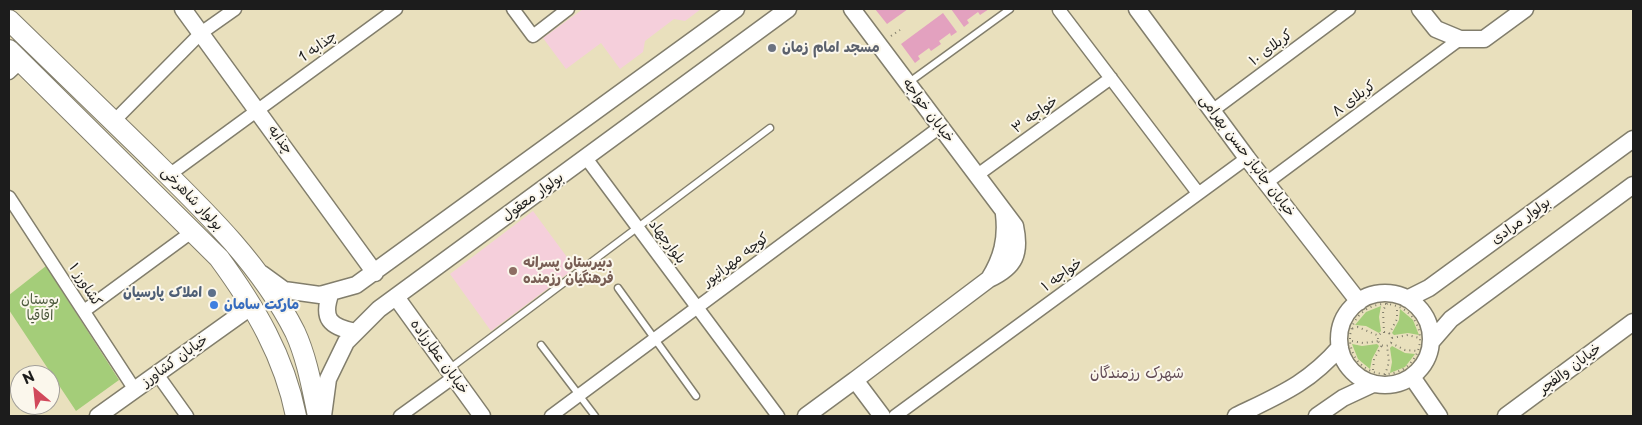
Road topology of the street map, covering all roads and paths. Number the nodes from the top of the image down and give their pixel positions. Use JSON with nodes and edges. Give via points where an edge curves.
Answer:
{"nodes":[{"id":1,"x":183,"y":9,"type":"edge"},
{"id":2,"x":235,"y":9,"type":"edge"},
{"id":3,"x":396,"y":9,"type":"edge"},
{"id":4,"x":513,"y":9,"type":"edge"},
{"id":5,"x":568,"y":9,"type":"edge"},
{"id":6,"x":736,"y":9,"type":"edge"},
{"id":7,"x":788,"y":9,"type":"edge"},
{"id":8,"x":852,"y":9,"type":"edge"},
{"id":9,"x":1010,"y":9,"type":"edge"},
{"id":10,"x":1136,"y":9,"type":"edge"},
{"id":11,"x":1349,"y":9,"type":"edge"},
{"id":12,"x":1420,"y":9,"type":"edge"},
{"id":13,"x":1525,"y":9,"type":"edge"},
{"id":14,"x":1059,"y":10,"type":"edge"},
{"id":15,"x":9,"y":20,"type":"edge"},
{"id":16,"x":201,"y":33,"type":"junction"},
{"id":17,"x":1460,"y":39,"type":"junction"},
{"id":18,"x":13,"y":62,"type":"edge"},
{"id":19,"x":1111,"y":78,"type":"junction"},
{"id":20,"x":907,"y":84,"type":"junction"},
{"id":21,"x":258,"y":110,"type":"junction"},
{"id":22,"x":1212,"y":111,"type":"junction"},
{"id":23,"x":114,"y":121,"type":"junction"},
{"id":24,"x":940,"y":127,"type":"junction"},
{"id":25,"x":770,"y":128,"type":"dead end"},
{"id":26,"x":1633,"y":139,"type":"edge"},
{"id":27,"x":586,"y":158,"type":"junction"},
{"id":28,"x":1247,"y":158,"type":"junction"},
{"id":29,"x":169,"y":175,"type":"junction"},
{"id":30,"x":976,"y":176,"type":"junction"},
{"id":31,"x":1266,"y":183,"type":"junction"},
{"id":32,"x":1633,"y":185,"type":"edge"},
{"id":33,"x":1198,"y":193,"type":"junction"},
{"id":34,"x":9,"y":197,"type":"edge"},
{"id":35,"x":637,"y":228,"type":"junction"},
{"id":36,"x":193,"y":231,"type":"junction"},
{"id":37,"x":258,"y":272,"type":"junction"},
{"id":38,"x":375,"y":273,"type":"junction"},
{"id":39,"x":618,"y":288,"type":"dead end"},
{"id":40,"x":331,"y":292,"type":"junction"},
{"id":41,"x":396,"y":297,"type":"junction"},
{"id":42,"x":1396,"y":301,"type":"junction"},
{"id":43,"x":1359,"y":302,"type":"junction"},
{"id":44,"x":252,"y":306,"type":"junction"},
{"id":45,"x":697,"y":308,"type":"junction"},
{"id":46,"x":84,"y":310,"type":"junction"},
{"id":47,"x":1633,"y":322,"type":"edge"},
{"id":48,"x":356,"y":332,"type":"junction"},
{"id":49,"x":1384,"y":333,"type":"junction"},
{"id":50,"x":1389,"y":334,"type":"junction"},
{"id":51,"x":1380,"y":336,"type":"junction"},
{"id":52,"x":1346,"y":337,"type":"junction"},
{"id":53,"x":1392,"y":338,"type":"junction"},
{"id":54,"x":655,"y":339,"type":"junction"},
{"id":55,"x":1379,"y":341,"type":"junction"},
{"id":56,"x":1391,"y":343,"type":"junction"},
{"id":57,"x":541,"y":345,"type":"dead end"},
{"id":58,"x":1382,"y":345,"type":"junction"},
{"id":59,"x":1425,"y":345,"type":"junction"},
{"id":60,"x":1387,"y":346,"type":"junction"},
{"id":61,"x":157,"y":374,"type":"junction"},
{"id":62,"x":451,"y":374,"type":"junction"},
{"id":63,"x":1412,"y":377,"type":"junction"},
{"id":64,"x":1377,"y":379,"type":"junction"},
{"id":65,"x":855,"y":380,"type":"junction"},
{"id":66,"x":135,"y":390,"type":"junction"},
{"id":67,"x":579,"y":395,"type":"junction"},
{"id":68,"x":696,"y":396,"type":"dead end"},
{"id":69,"x":1513,"y":414,"type":"edge"},
{"id":70,"x":405,"y":415,"type":"edge"},
{"id":71,"x":98,"y":416,"type":"edge"},
{"id":72,"x":187,"y":416,"type":"edge"},
{"id":73,"x":296,"y":416,"type":"edge"},
{"id":74,"x":318,"y":416,"type":"edge"},
{"id":75,"x":323,"y":416,"type":"edge"},
{"id":76,"x":482,"y":416,"type":"edge"},
{"id":77,"x":551,"y":416,"type":"edge"},
{"id":78,"x":595,"y":416,"type":"edge"},
{"id":79,"x":778,"y":416,"type":"edge"},
{"id":80,"x":806,"y":416,"type":"edge"},
{"id":81,"x":882,"y":416,"type":"edge"},
{"id":82,"x":895,"y":416,"type":"edge"},
{"id":83,"x":1236,"y":416,"type":"edge"},
{"id":84,"x":1317,"y":416,"type":"edge"},
{"id":85,"x":1439,"y":416,"type":"edge"}],
"edges":[{"from":1,"to":16,"type":"street","name":"چذابه"},
{"from":2,"to":16,"type":"street"},
{"from":3,"to":21,"type":"street","name":"چذابه 1"},
{"from":4,"to":5,"type":"street","via":[[533,36]]},
{"from":6,"to":38,"type":"street"},
{"from":7,"to":27,"type":"street","name":"بولوار معقول"},
{"from":8,"to":20,"type":"street","name":"خیابان خواجه"},
{"from":9,"to":20,"type":"lane"},
{"from":10,"to":22,"type":"street","name":"خیابان جانباز حسن بهرامی"},
{"from":11,"to":22,"type":"street","name":"کربلای ۱۰"},
{"from":12,"to":17,"type":"street","via":[[1436,29]]},
{"from":13,"to":17,"type":"street","via":[[1484,39]]},
{"from":14,"to":19,"type":"street"},
{"from":15,"to":23,"type":"main road","name":"بولوار شاهرخی"},
{"from":16,"to":21,"type":"street","name":"چذابه"},
{"from":16,"to":23,"type":"street"},
{"from":17,"to":31,"type":"street","name":"کربلای ۸"},
{"from":18,"to":36,"type":"main road","name":"بولوار شاهرخی"},
{"from":19,"to":30,"type":"street","name":"خواجه ۳"},
{"from":19,"to":33,"type":"street"},
{"from":20,"to":24,"type":"street","name":"خیابان خواجه"},
{"from":21,"to":29,"type":"street","name":"چذابه 1"},
{"from":21,"to":38,"type":"street","name":"چذابه"},
{"from":22,"to":28,"type":"street","name":"خیابان جانباز حسن بهرامی"},
{"from":23,"to":29,"type":"main road","name":"بولوار شاهرخی"},
{"from":24,"to":30,"type":"street","name":"خیابان خواجه"},
{"from":24,"to":45,"type":"street","name":"کوچه مهرانپور"},
{"from":25,"to":35,"type":"lane"},
{"from":26,"to":42,"type":"street","name":"بولوار مرادی","via":[[1429,288]]},
{"from":27,"to":35,"type":"street","name":"بلوارجهاد"},
{"from":27,"to":41,"type":"street","name":"بولوار معقول"},
{"from":28,"to":31,"type":"street","name":"خیابان جانباز حسن بهرامی"},
{"from":28,"to":33,"type":"street","name":"خواجه ۱"},
{"from":29,"to":37,"type":"main road","name":"بولوار شاهرخی"},
{"from":30,"to":65,"type":"street","name":"خیابان خواجه","via":[[1015,226],[1019,242],[1015,258],[1004,272],[989,279]]},
{"from":31,"to":43,"type":"street","name":"خیابان جانباز حسن بهرامی"},
{"from":32,"to":59,"type":"street","via":[[1451,319]]},
{"from":33,"to":82,"type":"street","name":"خواجه ۱"},
{"from":34,"to":46,"type":"street","name":"کشاورز ۱"},
{"from":35,"to":45,"type":"street","name":"بلوارجهاد"},
{"from":35,"to":62,"type":"lane"},
{"from":36,"to":44,"type":"main road","name":"بولوار شاهرخی","via":[[219,258]]},
{"from":36,"to":46,"type":"street"},
{"from":37,"to":40,"type":"street","via":[[284,290],[320,295]]},
{"from":37,"to":74,"type":"main road","name":"بولوار شاهرخی","via":[[296,334]]},
{"from":38,"to":40,"type":"street","via":[[356,285]]},
{"from":39,"to":54,"type":"lane"},
{"from":40,"to":48,"type":"street","via":[[325,306],[328,319],[337,328]]},
{"from":41,"to":48,"type":"street","name":"بولوار معقول"},
{"from":41,"to":62,"type":"street","name":"خیابان عطارزاده"},
{"from":42,"to":43,"type":"street","name":"بولوار مرادی","via":[[1378,294]]},
{"from":42,"to":49,"type":"path","via":[[1381,317]]},
{"from":42,"to":50,"type":"path","via":[[1396,319]]},
{"from":42,"to":52,"type":"path","via":[[1365,311]]},
{"from":42,"to":59,"type":"path","via":[[1414,319]]},
{"from":42,"to":59,"type":"street","via":[[1416,305],[1425,317],[1430,332]]},
{"from":43,"to":52,"type":"street","via":[[1345,318]]},
{"from":44,"to":61,"type":"street","name":"خیابان کشاورز"},
{"from":44,"to":73,"type":"main road","name":"بولوار شاهرخی","via":[[289,383]]},
{"from":45,"to":54,"type":"street","name":"کوچه مهرانپور"},
{"from":45,"to":79,"type":"street","name":"بلوارجهاد"},
{"from":46,"to":66,"type":"street","name":"کشاورز ۱"},
{"from":47,"to":69,"type":"street","name":"خیابان والفجر"},
{"from":48,"to":75,"type":"street","name":"بولوار معقول","via":[[346,342],[328,380]]},
{"from":49,"to":50,"type":"path"},
{"from":49,"to":51,"type":"path"},
{"from":50,"to":53,"type":"path"},
{"from":51,"to":52,"type":"path","via":[[1365,328]]},
{"from":51,"to":55,"type":"path"},
{"from":52,"to":55,"type":"path","via":[[1363,344]]},
{"from":52,"to":64,"type":"path","via":[[1356,360]]},
{"from":52,"to":64,"type":"street","via":[[1348,366],[1355,374]]},
{"from":52,"to":83,"type":"street","via":[[1322,368],[1298,386]]},
{"from":53,"to":56,"type":"path"},
{"from":53,"to":59,"type":"path","via":[[1408,336]]},
{"from":54,"to":67,"type":"street","name":"کوچه مهرانپور"},
{"from":54,"to":68,"type":"lane"},
{"from":55,"to":58,"type":"path"},
{"from":56,"to":59,"type":"path","via":[[1405,350]]},
{"from":56,"to":60,"type":"path"},
{"from":57,"to":67,"type":"lane"},
{"from":58,"to":60,"type":"path"},
{"from":58,"to":64,"type":"path","via":[[1374,360]]},
{"from":59,"to":63,"type":"street","via":[[1426,361]]},
{"from":59,"to":64,"type":"path","via":[[1406,368]]},
{"from":60,"to":64,"type":"path","via":[[1389,362]]},
{"from":61,"to":66,"type":"street","name":"خیابان کشاورز"},
{"from":61,"to":72,"type":"street"},
{"from":62,"to":70,"type":"street"},
{"from":62,"to":76,"type":"street","name":"خیابان عطارزاده"},
{"from":63,"to":64,"type":"street","via":[[1393,385]]},
{"from":63,"to":85,"type":"street"},
{"from":64,"to":84,"type":"street"},
{"from":65,"to":80,"type":"street","name":"خیابان خواجه"},
{"from":65,"to":81,"type":"street"},
{"from":66,"to":71,"type":"street","name":"خیابان کشاورز"},
{"from":67,"to":77,"type":"street","name":"کوچه مهرانپور"},
{"from":67,"to":78,"type":"lane"}]}
